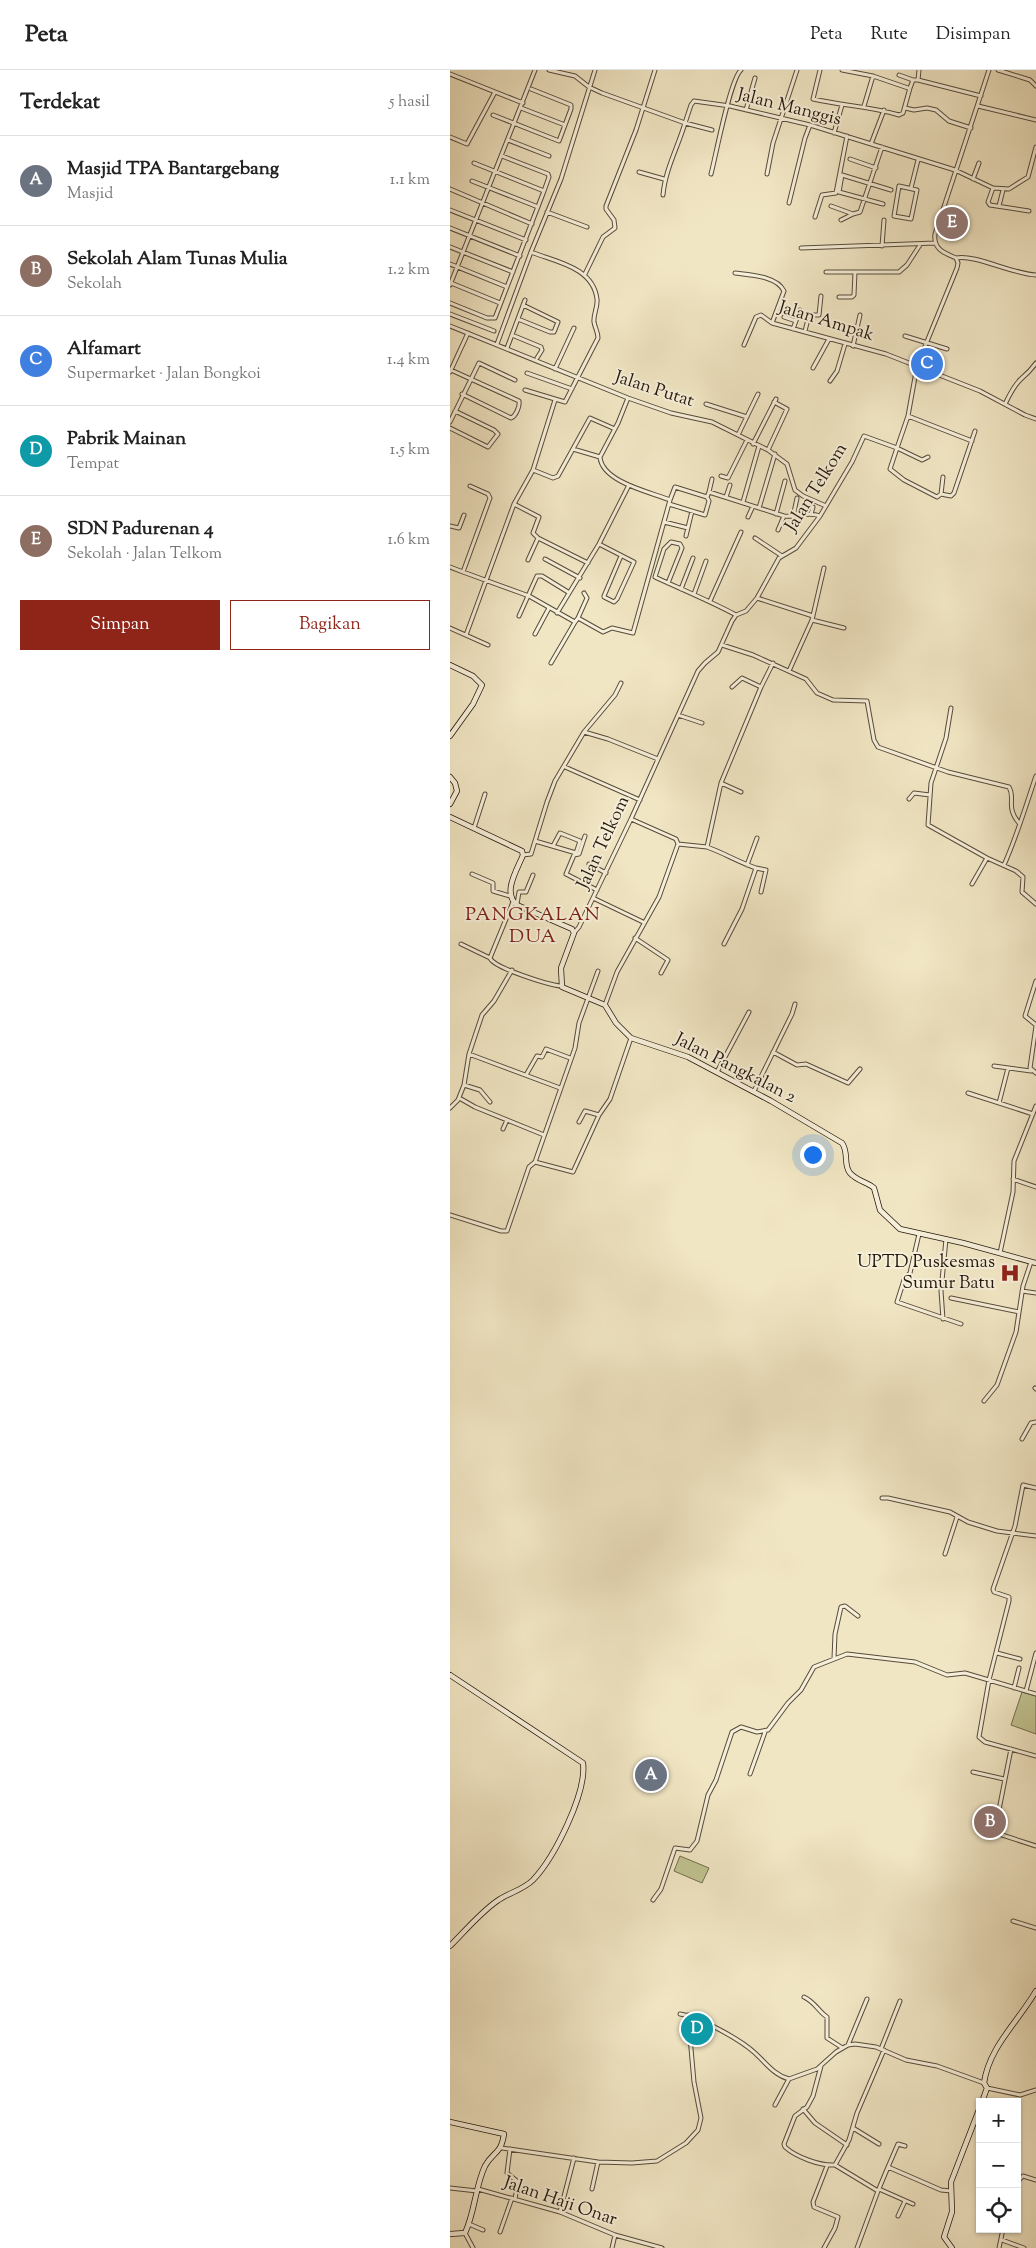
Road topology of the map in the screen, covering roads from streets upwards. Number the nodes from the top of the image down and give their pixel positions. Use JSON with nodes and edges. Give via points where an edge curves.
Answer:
{"nodes":[{"id":1,"x":534,"y":70,"type":"edge"},
{"id":2,"x":549,"y":70,"type":"edge"},
{"id":3,"x":595,"y":70,"type":"edge"},
{"id":4,"x":654,"y":70,"type":"edge"},
{"id":5,"x":741,"y":70,"type":"edge"},
{"id":6,"x":798,"y":70,"type":"edge"},
{"id":7,"x":820,"y":70,"type":"edge"},
{"id":8,"x":842,"y":70,"type":"edge"},
{"id":9,"x":919,"y":70,"type":"edge"},
{"id":10,"x":989,"y":70,"type":"edge"},
{"id":11,"x":998,"y":70,"type":"edge"},
{"id":12,"x":859,"y":71,"type":"edge"},
{"id":13,"x":450,"y":74,"type":"edge"},
{"id":14,"x":899,"y":75,"type":"dead end"},
{"id":15,"x":873,"y":76,"type":"junction"},
{"id":16,"x":756,"y":78,"type":"dead end"},
{"id":17,"x":913,"y":80,"type":"junction"},
{"id":18,"x":918,"y":80,"type":"junction"},
{"id":19,"x":1036,"y":86,"type":"edge"},
{"id":20,"x":589,"y":87,"type":"junction"},
{"id":21,"x":910,"y":88,"type":"junction"},
{"id":22,"x":530,"y":90,"type":"dead end"},
{"id":23,"x":496,"y":92,"type":"junction"},
{"id":24,"x":981,"y":96,"type":"junction"},
{"id":25,"x":523,"y":103,"type":"junction"},
{"id":26,"x":842,"y":105,"type":"junction"},
{"id":27,"x":728,"y":106,"type":"junction"},
{"id":28,"x":864,"y":106,"type":"junction"},
{"id":29,"x":978,"y":106,"type":"junction"},
{"id":30,"x":642,"y":107,"type":"junction"},
{"id":31,"x":521,"y":108,"type":"junction"},
{"id":32,"x":905,"y":108,"type":"junction"},
{"id":33,"x":746,"y":110,"type":"junction"},
{"id":34,"x":884,"y":110,"type":"junction"},
{"id":35,"x":493,"y":115,"type":"dead end"},
{"id":36,"x":781,"y":118,"type":"junction"},
{"id":37,"x":1036,"y":120,"type":"edge"},
{"id":38,"x":686,"y":123,"type":"junction"},
{"id":39,"x":515,"y":124,"type":"junction"},
{"id":40,"x":565,"y":125,"type":"junction"},
{"id":41,"x":810,"y":125,"type":"junction"},
{"id":42,"x":970,"y":128,"type":"junction"},
{"id":43,"x":712,"y":130,"type":"dead end"},
{"id":44,"x":834,"y":133,"type":"junction"},
{"id":45,"x":847,"y":136,"type":"junction"},
{"id":46,"x":450,"y":137,"type":"edge"},
{"id":47,"x":508,"y":140,"type":"junction"},
{"id":48,"x":871,"y":144,"type":"junction"},
{"id":49,"x":882,"y":147,"type":"junction"},
{"id":50,"x":1036,"y":147,"type":"edge"},
{"id":51,"x":502,"y":156,"type":"junction"},
{"id":52,"x":549,"y":156,"type":"dead end"},
{"id":53,"x":850,"y":159,"type":"dead end"},
{"id":54,"x":918,"y":160,"type":"junction"},
{"id":55,"x":474,"y":163,"type":"dead end"},
{"id":56,"x":978,"y":163,"type":"dead end"},
{"id":57,"x":876,"y":168,"type":"junction"},
{"id":58,"x":955,"y":170,"type":"junction"},
{"id":59,"x":496,"y":172,"type":"junction"},
{"id":60,"x":639,"y":172,"type":"dead end"},
{"id":61,"x":711,"y":174,"type":"dead end"},
{"id":62,"x":767,"y":174,"type":"dead end"},
{"id":63,"x":664,"y":179,"type":"junction"},
{"id":64,"x":973,"y":179,"type":"junction"},
{"id":65,"x":472,"y":181,"type":"dead end"},
{"id":66,"x":870,"y":184,"type":"junction"},
{"id":67,"x":489,"y":188,"type":"junction"},
{"id":68,"x":911,"y":188,"type":"junction"},
{"id":69,"x":993,"y":188,"type":"junction"},
{"id":70,"x":450,"y":189,"type":"edge"},
{"id":71,"x":891,"y":190,"type":"dead end"},
{"id":72,"x":1003,"y":190,"type":"junction"},
{"id":73,"x":544,"y":191,"type":"junction"},
{"id":74,"x":663,"y":195,"type":"dead end"},
{"id":75,"x":865,"y":200,"type":"junction"},
{"id":76,"x":789,"y":203,"type":"dead end"},
{"id":77,"x":483,"y":204,"type":"junction"},
{"id":78,"x":882,"y":204,"type":"dead end"},
{"id":79,"x":831,"y":206,"type":"dead end"},
{"id":80,"x":999,"y":206,"type":"junction"},
{"id":81,"x":538,"y":207,"type":"junction"},
{"id":82,"x":450,"y":210,"type":"edge"},
{"id":83,"x":1029,"y":210,"type":"dead end"},
{"id":84,"x":547,"y":212,"type":"junction"},
{"id":85,"x":854,"y":214,"type":"junction"},
{"id":86,"x":815,"y":217,"type":"dead end"},
{"id":87,"x":477,"y":220,"type":"junction"},
{"id":88,"x":841,"y":220,"type":"dead end"},
{"id":89,"x":884,"y":220,"type":"dead end"},
{"id":90,"x":532,"y":224,"type":"junction"},
{"id":91,"x":587,"y":227,"type":"dead end"},
{"id":92,"x":450,"y":228,"type":"edge"},
{"id":93,"x":470,"y":236,"type":"junction"},
{"id":94,"x":526,"y":240,"type":"junction"},
{"id":95,"x":935,"y":243,"type":"junction"},
{"id":96,"x":921,"y":245,"type":"junction"},
{"id":97,"x":882,"y":246,"type":"junction"},
{"id":98,"x":450,"y":247,"type":"edge"},
{"id":99,"x":801,"y":248,"type":"dead end"},
{"id":100,"x":464,"y":252,"type":"junction"},
{"id":101,"x":531,"y":252,"type":"junction"},
{"id":102,"x":520,"y":256,"type":"junction"},
{"id":103,"x":956,"y":258,"type":"junction"},
{"id":104,"x":450,"y":264,"type":"edge"},
{"id":105,"x":457,"y":268,"type":"junction"},
{"id":106,"x":513,"y":272,"type":"junction"},
{"id":107,"x":826,"y":272,"type":"dead end"},
{"id":108,"x":855,"y":272,"type":"junction"},
{"id":109,"x":585,"y":274,"type":"junction"},
{"id":110,"x":735,"y":274,"type":"dead end"},
{"id":111,"x":1036,"y":275,"type":"edge"},
{"id":112,"x":450,"y":284,"type":"edge"},
{"id":113,"x":507,"y":287,"type":"junction"},
{"id":114,"x":821,"y":296,"type":"dead end"},
{"id":115,"x":839,"y":297,"type":"dead end"},
{"id":116,"x":525,"y":300,"type":"dead end"},
{"id":117,"x":450,"y":303,"type":"edge"},
{"id":118,"x":501,"y":304,"type":"junction"},
{"id":119,"x":523,"y":305,"type":"junction"},
{"id":120,"x":800,"y":310,"type":"dead end"},
{"id":121,"x":450,"y":314,"type":"edge"},
{"id":122,"x":860,"y":315,"type":"dead end"},
{"id":123,"x":784,"y":317,"type":"dead end"},
{"id":124,"x":518,"y":319,"type":"junction"},
{"id":125,"x":796,"y":321,"type":"junction"},
{"id":126,"x":772,"y":323,"type":"junction"},
{"id":127,"x":450,"y":326,"type":"edge"},
{"id":128,"x":574,"y":328,"type":"dead end"},
{"id":129,"x":793,"y":329,"type":"junction"},
{"id":130,"x":494,"y":331,"type":"dead end"},
{"id":131,"x":805,"y":331,"type":"junction"},
{"id":132,"x":468,"y":333,"type":"junction"},
{"id":133,"x":512,"y":335,"type":"junction"},
{"id":134,"x":905,"y":336,"type":"dead end"},
{"id":135,"x":829,"y":339,"type":"junction"},
{"id":136,"x":926,"y":343,"type":"junction"},
{"id":137,"x":498,"y":344,"type":"junction"},
{"id":138,"x":845,"y":344,"type":"junction"},
{"id":139,"x":744,"y":345,"type":"dead end"},
{"id":140,"x":853,"y":346,"type":"junction"},
{"id":141,"x":507,"y":348,"type":"junction"},
{"id":142,"x":947,"y":349,"type":"dead end"},
{"id":143,"x":537,"y":358,"type":"dead end"},
{"id":144,"x":1036,"y":363,"type":"edge"},
{"id":145,"x":917,"y":366,"type":"junction"},
{"id":146,"x":555,"y":368,"type":"junction"},
{"id":147,"x":813,"y":368,"type":"dead end"},
{"id":148,"x":451,"y":371,"type":"edge"},
{"id":149,"x":526,"y":373,"type":"dead end"},
{"id":150,"x":470,"y":378,"type":"junction"},
{"id":151,"x":577,"y":378,"type":"junction"},
{"id":152,"x":515,"y":380,"type":"dead end"},
{"id":153,"x":830,"y":381,"type":"dead end"},
{"id":154,"x":572,"y":389,"type":"junction"},
{"id":155,"x":525,"y":390,"type":"dead end"},
{"id":156,"x":462,"y":394,"type":"junction"},
{"id":157,"x":758,"y":394,"type":"dead end"},
{"id":158,"x":628,"y":398,"type":"junction"},
{"id":159,"x":555,"y":400,"type":"junction"},
{"id":160,"x":706,"y":404,"type":"dead end"},
{"id":161,"x":1005,"y":404,"type":"junction"},
{"id":162,"x":455,"y":411,"type":"junction"},
{"id":163,"x":908,"y":416,"type":"junction"},
{"id":164,"x":747,"y":418,"type":"junction"},
{"id":165,"x":1036,"y":419,"type":"edge"},
{"id":166,"x":450,"y":422,"type":"edge"},
{"id":167,"x":450,"y":428,"type":"edge"},
{"id":168,"x":615,"y":429,"type":"junction"},
{"id":169,"x":974,"y":431,"type":"dead end"},
{"id":170,"x":738,"y":435,"type":"junction"},
{"id":171,"x":747,"y":440,"type":"junction"},
{"id":172,"x":972,"y":441,"type":"junction"},
{"id":173,"x":753,"y":444,"type":"junction"},
{"id":174,"x":759,"y":446,"type":"junction"},
{"id":175,"x":897,"y":448,"type":"junction"},
{"id":176,"x":573,"y":449,"type":"junction"},
{"id":177,"x":768,"y":450,"type":"junction"},
{"id":178,"x":775,"y":454,"type":"junction"},
{"id":179,"x":600,"y":457,"type":"junction"},
{"id":180,"x":928,"y":457,"type":"dead end"},
{"id":181,"x":533,"y":470,"type":"junction"},
{"id":182,"x":721,"y":476,"type":"dead end"},
{"id":183,"x":943,"y":477,"type":"dead end"},
{"id":184,"x":712,"y":479,"type":"dead end"},
{"id":185,"x":785,"y":481,"type":"dead end"},
{"id":186,"x":629,"y":485,"type":"junction"},
{"id":187,"x":730,"y":485,"type":"dead end"},
{"id":188,"x":470,"y":486,"type":"dead end"},
{"id":189,"x":709,"y":492,"type":"junction"},
{"id":190,"x":941,"y":494,"type":"junction"},
{"id":191,"x":707,"y":497,"type":"junction"},
{"id":192,"x":726,"y":497,"type":"junction"},
{"id":193,"x":797,"y":498,"type":"dead end"},
{"id":194,"x":670,"y":500,"type":"junction"},
{"id":195,"x":743,"y":502,"type":"junction"},
{"id":196,"x":514,"y":504,"type":"junction"},
{"id":197,"x":669,"y":504,"type":"junction"},
{"id":198,"x":753,"y":506,"type":"junction"},
{"id":199,"x":826,"y":506,"type":"junction"},
{"id":200,"x":813,"y":507,"type":"dead end"},
{"id":201,"x":759,"y":508,"type":"junction"},
{"id":202,"x":692,"y":511,"type":"junction"},
{"id":203,"x":776,"y":514,"type":"junction"},
{"id":204,"x":811,"y":514,"type":"junction"},
{"id":205,"x":464,"y":515,"type":"dead end"},
{"id":206,"x":784,"y":516,"type":"junction"},
{"id":207,"x":820,"y":516,"type":"junction"},
{"id":208,"x":748,"y":517,"type":"dead end"},
{"id":209,"x":793,"y":517,"type":"junction"},
{"id":210,"x":664,"y":522,"type":"junction"},
{"id":211,"x":450,"y":526,"type":"edge"},
{"id":212,"x":688,"y":528,"type":"junction"},
{"id":213,"x":778,"y":530,"type":"dead end"},
{"id":214,"x":741,"y":532,"type":"dead end"},
{"id":215,"x":686,"y":536,"type":"dead end"},
{"id":216,"x":538,"y":538,"type":"junction"},
{"id":217,"x":755,"y":538,"type":"dead end"},
{"id":218,"x":599,"y":544,"type":"junction"},
{"id":219,"x":621,"y":556,"type":"junction"},
{"id":220,"x":782,"y":556,"type":"junction"},
{"id":221,"x":693,"y":558,"type":"dead end"},
{"id":222,"x":545,"y":559,"type":"dead end"},
{"id":223,"x":528,"y":560,"type":"dead end"},
{"id":224,"x":706,"y":561,"type":"dead end"},
{"id":225,"x":588,"y":563,"type":"junction"},
{"id":226,"x":450,"y":567,"type":"edge"},
{"id":227,"x":824,"y":568,"type":"dead end"},
{"id":228,"x":463,"y":572,"type":"junction"},
{"id":229,"x":580,"y":578,"type":"junction"},
{"id":230,"x":487,"y":580,"type":"junction"},
{"id":231,"x":668,"y":583,"type":"junction"},
{"id":232,"x":681,"y":589,"type":"junction"},
{"id":233,"x":568,"y":592,"type":"junction"},
{"id":234,"x":584,"y":593,"type":"dead end"},
{"id":235,"x":694,"y":594,"type":"junction"},
{"id":236,"x":529,"y":596,"type":"junction"},
{"id":237,"x":757,"y":598,"type":"junction"},
{"id":238,"x":710,"y":601,"type":"junction"},
{"id":239,"x":549,"y":608,"type":"junction"},
{"id":240,"x":557,"y":613,"type":"junction"},
{"id":241,"x":736,"y":615,"type":"junction"},
{"id":242,"x":519,"y":616,"type":"dead end"},
{"id":243,"x":578,"y":618,"type":"junction"},
{"id":244,"x":813,"y":618,"type":"junction"},
{"id":245,"x":575,"y":622,"type":"junction"},
{"id":246,"x":450,"y":628,"type":"edge"},
{"id":247,"x":844,"y":628,"type":"dead end"},
{"id":248,"x":535,"y":634,"type":"dead end"},
{"id":249,"x":466,"y":635,"type":"junction"},
{"id":250,"x":488,"y":645,"type":"dead end"},
{"id":251,"x":722,"y":645,"type":"junction"},
{"id":252,"x":773,"y":663,"type":"junction"},
{"id":253,"x":551,"y":664,"type":"dead end"},
{"id":254,"x":450,"y":665,"type":"edge"},
{"id":255,"x":789,"y":672,"type":"junction"},
{"id":256,"x":622,"y":683,"type":"dead end"},
{"id":257,"x":732,"y":687,"type":"dead end"},
{"id":258,"x":761,"y":687,"type":"junction"},
{"id":259,"x":951,"y":708,"type":"dead end"},
{"id":260,"x":678,"y":715,"type":"junction"},
{"id":261,"x":702,"y":723,"type":"dead end"},
{"id":262,"x":584,"y":732,"type":"junction"},
{"id":263,"x":450,"y":736,"type":"edge"},
{"id":264,"x":658,"y":759,"type":"junction"},
{"id":265,"x":565,"y":767,"type":"junction"},
{"id":266,"x":936,"y":768,"type":"junction"},
{"id":267,"x":1036,"y":776,"type":"edge"},
{"id":268,"x":450,"y":777,"type":"edge"},
{"id":269,"x":721,"y":783,"type":"junction"},
{"id":270,"x":740,"y":792,"type":"dead end"},
{"id":271,"x":485,"y":794,"type":"dead end"},
{"id":272,"x":931,"y":795,"type":"junction"},
{"id":273,"x":909,"y":799,"type":"dead end"},
{"id":274,"x":640,"y":800,"type":"junction"},
{"id":275,"x":450,"y":804,"type":"edge"},
{"id":276,"x":450,"y":817,"type":"edge"},
{"id":277,"x":631,"y":819,"type":"junction"},
{"id":278,"x":1019,"y":822,"type":"junction"},
{"id":279,"x":474,"y":829,"type":"junction"},
{"id":280,"x":585,"y":836,"type":"dead end"},
{"id":281,"x":756,"y":838,"type":"dead end"},
{"id":282,"x":535,"y":841,"type":"junction"},
{"id":283,"x":678,"y":844,"type":"junction"},
{"id":284,"x":554,"y":846,"type":"junction"},
{"id":285,"x":707,"y":847,"type":"junction"},
{"id":286,"x":522,"y":855,"type":"junction"},
{"id":287,"x":988,"y":858,"type":"junction"},
{"id":288,"x":589,"y":864,"type":"dead end"},
{"id":289,"x":1004,"y":864,"type":"junction"},
{"id":290,"x":747,"y":865,"type":"junction"},
{"id":291,"x":756,"y":868,"type":"junction"},
{"id":292,"x":606,"y":873,"type":"junction"},
{"id":293,"x":472,"y":874,"type":"dead end"},
{"id":294,"x":533,"y":875,"type":"dead end"},
{"id":295,"x":972,"y":884,"type":"dead end"},
{"id":296,"x":597,"y":890,"type":"junction"},
{"id":297,"x":761,"y":892,"type":"dead end"},
{"id":298,"x":510,"y":896,"type":"junction"},
{"id":299,"x":593,"y":898,"type":"junction"},
{"id":300,"x":515,"y":904,"type":"junction"},
{"id":301,"x":1036,"y":904,"type":"edge"},
{"id":302,"x":643,"y":922,"type":"junction"},
{"id":303,"x":574,"y":932,"type":"junction"},
{"id":304,"x":635,"y":938,"type":"junction"},
{"id":305,"x":461,"y":944,"type":"dead end"},
{"id":306,"x":724,"y":944,"type":"dead end"},
{"id":307,"x":490,"y":958,"type":"junction"},
{"id":308,"x":512,"y":970,"type":"junction"},
{"id":309,"x":598,"y":971,"type":"dead end"},
{"id":310,"x":661,"y":973,"type":"dead end"},
{"id":311,"x":1036,"y":980,"type":"edge"},
{"id":312,"x":561,"y":986,"type":"junction"},
{"id":313,"x":1035,"y":989,"type":"edge"},
{"id":314,"x":588,"y":997,"type":"junction"},
{"id":315,"x":605,"y":1004,"type":"junction"},
{"id":316,"x":795,"y":1004,"type":"dead end"},
{"id":317,"x":749,"y":1012,"type":"dead end"},
{"id":318,"x":1036,"y":1026,"type":"edge"},
{"id":319,"x":631,"y":1038,"type":"junction"},
{"id":320,"x":773,"y":1052,"type":"junction"},
{"id":321,"x":469,"y":1054,"type":"junction"},
{"id":322,"x":570,"y":1058,"type":"junction"},
{"id":323,"x":994,"y":1066,"type":"dead end"},
{"id":324,"x":1008,"y":1068,"type":"junction"},
{"id":325,"x":860,"y":1070,"type":"dead end"},
{"id":326,"x":717,"y":1072,"type":"junction"},
{"id":327,"x":1034,"y":1072,"type":"edge"},
{"id":328,"x":526,"y":1075,"type":"junction"},
{"id":329,"x":464,"y":1085,"type":"junction"},
{"id":330,"x":560,"y":1088,"type":"junction"},
{"id":331,"x":753,"y":1092,"type":"junction"},
{"id":332,"x":968,"y":1093,"type":"dead end"},
{"id":333,"x":461,"y":1099,"type":"dead end"},
{"id":334,"x":490,"y":1102,"type":"dead end"},
{"id":335,"x":999,"y":1103,"type":"junction"},
{"id":336,"x":1036,"y":1106,"type":"edge"},
{"id":337,"x":450,"y":1108,"type":"edge"},
{"id":338,"x":1033,"y":1114,"type":"junction"},
{"id":339,"x":599,"y":1115,"type":"junction"},
{"id":340,"x":507,"y":1120,"type":"junction"},
{"id":341,"x":579,"y":1122,"type":"dead end"},
{"id":342,"x":503,"y":1129,"type":"dead end"},
{"id":343,"x":544,"y":1135,"type":"junction"},
{"id":344,"x":535,"y":1162,"type":"junction"},
{"id":345,"x":1013,"y":1179,"type":"junction"},
{"id":346,"x":1036,"y":1187,"type":"edge"},
{"id":347,"x":450,"y":1215,"type":"edge"},
{"id":348,"x":919,"y":1234,"type":"junction"},
{"id":349,"x":946,"y":1239,"type":"junction"},
{"id":350,"x":1000,"y":1253,"type":"junction"},
{"id":351,"x":1034,"y":1262,"type":"edge"},
{"id":352,"x":1022,"y":1291,"type":"junction"},
{"id":353,"x":1036,"y":1293,"type":"edge"},
{"id":354,"x":950,"y":1298,"type":"dead end"},
{"id":355,"x":1018,"y":1312,"type":"junction"},
{"id":356,"x":944,"y":1319,"type":"junction"},
{"id":357,"x":961,"y":1324,"type":"dead end"},
{"id":358,"x":984,"y":1401,"type":"dead end"},
{"id":359,"x":1036,"y":1422,"type":"edge"},
{"id":360,"x":1022,"y":1439,"type":"dead end"},
{"id":361,"x":1036,"y":1488,"type":"edge"},
{"id":362,"x":882,"y":1498,"type":"dead end"},
{"id":363,"x":957,"y":1517,"type":"junction"},
{"id":364,"x":1012,"y":1533,"type":"junction"},
{"id":365,"x":1036,"y":1536,"type":"edge"},
{"id":366,"x":945,"y":1554,"type":"dead end"},
{"id":367,"x":858,"y":1616,"type":"dead end"},
{"id":368,"x":997,"y":1653,"type":"junction"},
{"id":369,"x":1036,"y":1653,"type":"edge"},
{"id":370,"x":834,"y":1658,"type":"junction"},
{"id":371,"x":1020,"y":1658,"type":"dead end"},
{"id":372,"x":1019,"y":1668,"type":"dead end"},
{"id":373,"x":450,"y":1675,"type":"edge"},
{"id":374,"x":989,"y":1680,"type":"junction"},
{"id":375,"x":1014,"y":1688,"type":"junction"},
{"id":376,"x":1026,"y":1691,"type":"junction"},
{"id":377,"x":1036,"y":1694,"type":"edge"},
{"id":378,"x":764,"y":1732,"type":"junction"},
{"id":379,"x":1011,"y":1750,"type":"junction"},
{"id":380,"x":1036,"y":1756,"type":"edge"},
{"id":381,"x":974,"y":1772,"type":"dead end"},
{"id":382,"x":750,"y":1774,"type":"dead end"},
{"id":383,"x":1004,"y":1779,"type":"junction"},
{"id":384,"x":1036,"y":1846,"type":"edge"},
{"id":385,"x":653,"y":1900,"type":"dead end"},
{"id":386,"x":1014,"y":1921,"type":"dead end"},
{"id":387,"x":1036,"y":1928,"type":"edge"},
{"id":388,"x":450,"y":1946,"type":"edge"},
{"id":389,"x":1036,"y":1991,"type":"edge"},
{"id":390,"x":804,"y":1997,"type":"dead end"},
{"id":391,"x":867,"y":1999,"type":"dead end"},
{"id":392,"x":900,"y":2001,"type":"dead end"},
{"id":393,"x":680,"y":2014,"type":"dead end"},
{"id":394,"x":688,"y":2016,"type":"junction"},
{"id":395,"x":848,"y":2045,"type":"junction"},
{"id":396,"x":842,"y":2048,"type":"junction"},
{"id":397,"x":883,"y":2050,"type":"junction"},
{"id":398,"x":821,"y":2066,"type":"junction"},
{"id":399,"x":789,"y":2079,"type":"junction"},
{"id":400,"x":985,"y":2086,"type":"junction"},
{"id":401,"x":1036,"y":2090,"type":"edge"},
{"id":402,"x":983,"y":2098,"type":"edge"},
{"id":403,"x":775,"y":2106,"type":"dead end"},
{"id":404,"x":802,"y":2109,"type":"junction"},
{"id":405,"x":976,"y":2117,"type":"edge"},
{"id":406,"x":450,"y":2122,"type":"edge"},
{"id":407,"x":853,"y":2128,"type":"junction"},
{"id":408,"x":879,"y":2144,"type":"dead end"},
{"id":409,"x":847,"y":2145,"type":"junction"},
{"id":410,"x":905,"y":2146,"type":"dead end"},
{"id":411,"x":502,"y":2148,"type":"junction"},
{"id":412,"x":510,"y":2149,"type":"junction"},
{"id":413,"x":574,"y":2158,"type":"junction"},
{"id":414,"x":598,"y":2162,"type":"junction"},
{"id":415,"x":835,"y":2165,"type":"junction"},
{"id":416,"x":827,"y":2166,"type":"junction"},
{"id":417,"x":888,"y":2167,"type":"junction"},
{"id":418,"x":1021,"y":2178,"type":"edge"},
{"id":419,"x":1036,"y":2180,"type":"edge"},
{"id":420,"x":450,"y":2188,"type":"edge"},
{"id":421,"x":592,"y":2189,"type":"dead end"},
{"id":422,"x":478,"y":2190,"type":"junction"},
{"id":423,"x":878,"y":2190,"type":"junction"},
{"id":424,"x":951,"y":2191,"type":"junction"},
{"id":425,"x":513,"y":2199,"type":"junction"},
{"id":426,"x":906,"y":2201,"type":"junction"},
{"id":427,"x":913,"y":2204,"type":"dead end"},
{"id":428,"x":560,"y":2212,"type":"junction"},
{"id":429,"x":898,"y":2216,"type":"dead end"},
{"id":430,"x":469,"y":2224,"type":"junction"},
{"id":431,"x":483,"y":2230,"type":"dead end"},
{"id":432,"x":500,"y":2232,"type":"dead end"},
{"id":433,"x":465,"y":2233,"type":"junction"},
{"id":434,"x":1003,"y":2233,"type":"edge"},
{"id":435,"x":450,"y":2234,"type":"edge"},
{"id":436,"x":615,"y":2235,"type":"junction"},
{"id":437,"x":1002,"y":2240,"type":"junction"},
{"id":438,"x":473,"y":2248,"type":"edge"},
{"id":439,"x":612,"y":2248,"type":"edge"},
{"id":440,"x":662,"y":2248,"type":"edge"},
{"id":441,"x":824,"y":2248,"type":"edge"},
{"id":442,"x":857,"y":2248,"type":"edge"},
{"id":443,"x":952,"y":2248,"type":"edge"},
{"id":444,"x":999,"y":2248,"type":"edge"},
{"id":445,"x":1024,"y":2248,"type":"edge"}],
"edges":[{"from":1,"to":25,"type":"street"},
{"from":2,"to":20,"type":"street","via":[[575,76]]},
{"from":3,"to":20,"type":"street"},
{"from":4,"to":30,"type":"street"},
{"from":5,"to":27,"type":"street"},
{"from":6,"to":36,"type":"street"},
{"from":7,"to":26,"type":"street","via":[[814,99]]},
{"from":8,"to":12,"type":"street"},
{"from":9,"to":18,"type":"street"},
{"from":10,"to":24,"type":"street"},
{"from":11,"to":19,"type":"street","via":[[1030,80]]},
{"from":12,"to":15,"type":"street"},
{"from":13,"to":23,"type":"street"},
{"from":14,"to":17,"type":"street"},
{"from":15,"to":21,"type":"street"},
{"from":15,"to":28,"type":"street"},
{"from":16,"to":33,"type":"street"},
{"from":17,"to":18,"type":"street"},
{"from":17,"to":21,"type":"street"},
{"from":18,"to":24,"type":"street"},
{"from":20,"to":30,"type":"street"},
{"from":20,"to":84,"type":"street","via":[[562,179]]},
{"from":21,"to":32,"type":"street"},
{"from":22,"to":40,"type":"street","via":[[571,105]]},
{"from":23,"to":25,"type":"street"},
{"from":23,"to":46,"type":"street","via":[[467,144]]},
{"from":24,"to":29,"type":"street"},
{"from":25,"to":31,"type":"street"},
{"from":26,"to":28,"type":"street"},
{"from":26,"to":44,"type":"street"},
{"from":27,"to":33,"type":"street","name":"Jalan Manggis"},
{"from":27,"to":38,"type":"street","name":"Jalan Manggis","via":[[694,101]]},
{"from":27,"to":61,"type":"street"},
{"from":28,"to":34,"type":"street"},
{"from":29,"to":37,"type":"street"},
{"from":29,"to":42,"type":"street"},
{"from":30,"to":38,"type":"street"},
{"from":30,"to":109,"type":"street","via":[[606,206],[614,220],[614,228],[604,237]]},
{"from":31,"to":39,"type":"street"},
{"from":31,"to":40,"type":"street"},
{"from":32,"to":34,"type":"street","via":[[899,115]]},
{"from":32,"to":42,"type":"street","via":[[936,110],[949,121]]},
{"from":33,"to":36,"type":"street","name":"Jalan Manggis"},
{"from":34,"to":48,"type":"street"},
{"from":35,"to":39,"type":"street"},
{"from":36,"to":41,"type":"street","name":"Jalan Manggis"},
{"from":36,"to":62,"type":"street"},
{"from":38,"to":43,"type":"street"},
{"from":38,"to":63,"type":"street"},
{"from":39,"to":40,"type":"street","via":[[558,141]]},
{"from":39,"to":47,"type":"street"},
{"from":41,"to":44,"type":"street","name":"Jalan Manggis"},
{"from":41,"to":76,"type":"street"},
{"from":42,"to":58,"type":"street"},
{"from":44,"to":45,"type":"street","name":"Jalan Manggis"},
{"from":45,"to":48,"type":"street","name":"Jalan Manggis"},
{"from":45,"to":86,"type":"street","via":[[836,193],[822,195]]},
{"from":47,"to":51,"type":"street"},
{"from":47,"to":52,"type":"street"},
{"from":48,"to":49,"type":"street","name":"Jalan Manggis"},
{"from":49,"to":54,"type":"street","name":"Jalan Manggis"},
{"from":49,"to":57,"type":"street"},
{"from":50,"to":72,"type":"street","via":[[1028,178]]},
{"from":51,"to":59,"type":"street"},
{"from":51,"to":73,"type":"street","via":[[548,174]]},
{"from":53,"to":57,"type":"street"},
{"from":54,"to":58,"type":"street","name":"Jalan Manggis"},
{"from":54,"to":68,"type":"street"},
{"from":55,"to":59,"type":"street"},
{"from":56,"to":64,"type":"street"},
{"from":57,"to":66,"type":"street"},
{"from":58,"to":64,"type":"street","name":"Jalan Manggis"},
{"from":58,"to":95,"type":"street","via":[[936,228]]},
{"from":59,"to":67,"type":"street"},
{"from":59,"to":73,"type":"street"},
{"from":60,"to":63,"type":"street"},
{"from":63,"to":74,"type":"street"},
{"from":64,"to":69,"type":"street","name":"Jalan Manggis"},
{"from":65,"to":67,"type":"street"},
{"from":66,"to":71,"type":"street"},
{"from":66,"to":75,"type":"street"},
{"from":66,"to":75,"type":"street","via":[[842,175],[838,191]]},
{"from":67,"to":77,"type":"street"},
{"from":67,"to":81,"type":"street"},
{"from":68,"to":68,"type":"street","via":[[917,190],[911,219],[894,216],[899,186]]},
{"from":69,"to":72,"type":"street","name":"Jalan Manggis"},
{"from":69,"to":80,"type":"street","via":[[988,204]]},
{"from":70,"to":77,"type":"street"},
{"from":72,"to":80,"type":"street"},
{"from":73,"to":81,"type":"street"},
{"from":75,"to":78,"type":"street"},
{"from":75,"to":85,"type":"street","via":[[860,212]]},
{"from":77,"to":87,"type":"street"},
{"from":77,"to":90,"type":"street"},
{"from":79,"to":85,"type":"street"},
{"from":80,"to":83,"type":"street"},
{"from":81,"to":90,"type":"street"},
{"from":82,"to":87,"type":"street"},
{"from":84,"to":91,"type":"street"},
{"from":84,"to":101,"type":"street"},
{"from":85,"to":88,"type":"street"},
{"from":87,"to":93,"type":"street"},
{"from":87,"to":94,"type":"street"},
{"from":89,"to":97,"type":"street"},
{"from":90,"to":94,"type":"street"},
{"from":92,"to":93,"type":"street"},
{"from":93,"to":100,"type":"street"},
{"from":93,"to":102,"type":"street"},
{"from":94,"to":102,"type":"street"},
{"from":95,"to":96,"type":"street"},
{"from":95,"to":103,"type":"street"},
{"from":96,"to":97,"type":"street"},
{"from":96,"to":108,"type":"street","via":[[899,272]]},
{"from":97,"to":99,"type":"street"},
{"from":98,"to":100,"type":"street"},
{"from":100,"to":105,"type":"street"},
{"from":100,"to":106,"type":"street"},
{"from":101,"to":109,"type":"street"},
{"from":101,"to":137,"type":"street"},
{"from":102,"to":106,"type":"street"},
{"from":103,"to":111,"type":"street","via":[[967,256],[1012,271]]},
{"from":103,"to":136,"type":"street","via":[[956,274]]},
{"from":104,"to":105,"type":"street"},
{"from":105,"to":112,"type":"street"},
{"from":105,"to":113,"type":"street"},
{"from":106,"to":113,"type":"street"},
{"from":107,"to":108,"type":"street"},
{"from":108,"to":115,"type":"street","via":[[854,295]]},
{"from":109,"to":151,"type":"street","via":[[592,282],[597,297],[594,322],[598,338]]},
{"from":110,"to":126,"type":"street","via":[[761,278],[782,286],[784,291]]},
{"from":112,"to":118,"type":"street"},
{"from":113,"to":118,"type":"street"},
{"from":114,"to":131,"type":"street","via":[[818,315],[809,314]]},
{"from":116,"to":119,"type":"street"},
{"from":117,"to":118,"type":"street","via":[[493,319]]},
{"from":119,"to":124,"type":"street"},
{"from":119,"to":124,"type":"street","via":[[556,320],[554,332]]},
{"from":120,"to":125,"type":"street"},
{"from":121,"to":130,"type":"street"},
{"from":122,"to":140,"type":"street"},
{"from":123,"to":125,"type":"street"},
{"from":124,"to":133,"type":"street"},
{"from":125,"to":129,"type":"street"},
{"from":126,"to":129,"type":"street","name":"Jalan Ampak"},
{"from":126,"to":139,"type":"street","name":"Jalan Ampak","via":[[760,315],[756,317]]},
{"from":127,"to":132,"type":"street","name":"Jalan Putat"},
{"from":128,"to":146,"type":"street"},
{"from":129,"to":131,"type":"street","name":"Jalan Ampak"},
{"from":131,"to":135,"type":"street","name":"Jalan Ampak"},
{"from":132,"to":137,"type":"street","name":"Jalan Putat"},
{"from":132,"to":148,"type":"street"},
{"from":133,"to":141,"type":"street"},
{"from":133,"to":143,"type":"street","via":[[540,347],[542,350]]},
{"from":134,"to":136,"type":"street"},
{"from":135,"to":138,"type":"street","name":"Jalan Ampak"},
{"from":135,"to":147,"type":"street"},
{"from":136,"to":142,"type":"street"},
{"from":136,"to":145,"type":"street"},
{"from":137,"to":141,"type":"street","name":"Jalan Putat"},
{"from":138,"to":140,"type":"street","name":"Jalan Ampak"},
{"from":138,"to":153,"type":"street","via":[[837,371]]},
{"from":140,"to":145,"type":"street","name":"Jalan Ampak"},
{"from":141,"to":146,"type":"street","name":"Jalan Putat"},
{"from":144,"to":161,"type":"street"},
{"from":145,"to":161,"type":"street","name":"Jalan Ampak"},
{"from":145,"to":163,"type":"street"},
{"from":146,"to":151,"type":"street","name":"Jalan Putat"},
{"from":148,"to":150,"type":"street"},
{"from":149,"to":154,"type":"street"},
{"from":150,"to":152,"type":"street","via":[[479,364]]},
{"from":150,"to":156,"type":"street"},
{"from":150,"to":156,"type":"street","via":[[519,401],[515,415],[511,418]]},
{"from":151,"to":154,"type":"street"},
{"from":151,"to":158,"type":"street","name":"Jalan Putat"},
{"from":154,"to":159,"type":"street","via":[[565,402]]},
{"from":155,"to":159,"type":"street"},
{"from":156,"to":162,"type":"street"},
{"from":157,"to":164,"type":"street"},
{"from":158,"to":168,"type":"street"},
{"from":158,"to":170,"type":"street","name":"Jalan Putat","via":[[670,413],[712,422]]},
{"from":159,"to":181,"type":"street"},
{"from":160,"to":164,"type":"street"},
{"from":161,"to":165,"type":"street","name":"Jalan Ampak"},
{"from":162,"to":166,"type":"street"},
{"from":162,"to":167,"type":"street","via":[[498,434],[488,447]]},
{"from":163,"to":172,"type":"street"},
{"from":163,"to":175,"type":"street"},
{"from":164,"to":170,"type":"street"},
{"from":168,"to":176,"type":"street","via":[[590,418]]},
{"from":168,"to":179,"type":"street"},
{"from":169,"to":172,"type":"street"},
{"from":170,"to":171,"type":"street","name":"Jalan Putat"},
{"from":171,"to":173,"type":"street","name":"Jalan Putat"},
{"from":171,"to":182,"type":"street","via":[[728,478]]},
{"from":172,"to":190,"type":"street","via":[[954,493],[951,496]]},
{"from":173,"to":174,"type":"street","name":"Jalan Putat"},
{"from":173,"to":177,"type":"street","via":[[775,400],[787,409]]},
{"from":174,"to":177,"type":"street","name":"Jalan Putat"},
{"from":174,"to":195,"type":"street"},
{"from":175,"to":180,"type":"street","via":[[922,460]]},
{"from":175,"to":190,"type":"street","via":[[891,470],[935,496]]},
{"from":175,"to":199,"type":"street","name":"Jalan Telkom","via":[[864,436]]},
{"from":176,"to":179,"type":"street"},
{"from":176,"to":181,"type":"street","via":[[556,478]]},
{"from":177,"to":178,"type":"street","name":"Jalan Putat"},
{"from":178,"to":199,"type":"street","name":"Jalan Putat","via":[[787,464],[795,490]]},
{"from":178,"to":201,"type":"street"},
{"from":179,"to":186,"type":"street","via":[[609,474]]},
{"from":181,"to":196,"type":"street"},
{"from":183,"to":190,"type":"street"},
{"from":184,"to":189,"type":"street"},
{"from":185,"to":203,"type":"street"},
{"from":186,"to":194,"type":"street"},
{"from":186,"to":218,"type":"street"},
{"from":187,"to":192,"type":"street"},
{"from":188,"to":228,"type":"street","via":[[490,498]]},
{"from":189,"to":191,"type":"street"},
{"from":189,"to":192,"type":"street"},
{"from":191,"to":194,"type":"street","via":[[676,488]]},
{"from":191,"to":202,"type":"street","via":[[706,514]]},
{"from":192,"to":195,"type":"street"},
{"from":193,"to":209,"type":"street"},
{"from":194,"to":197,"type":"street"},
{"from":195,"to":198,"type":"street"},
{"from":196,"to":216,"type":"street","via":[[539,517],[533,533]]},
{"from":196,"to":230,"type":"street"},
{"from":197,"to":202,"type":"street"},
{"from":197,"to":210,"type":"street"},
{"from":198,"to":201,"type":"street"},
{"from":198,"to":208,"type":"street"},
{"from":199,"to":207,"type":"street","name":"Jalan Telkom"},
{"from":200,"to":204,"type":"street"},
{"from":201,"to":203,"type":"street"},
{"from":202,"to":212,"type":"street"},
{"from":203,"to":206,"type":"street"},
{"from":204,"to":207,"type":"street"},
{"from":204,"to":209,"type":"street"},
{"from":205,"to":211,"type":"street","via":[[459,528]]},
{"from":206,"to":209,"type":"street"},
{"from":206,"to":213,"type":"street"},
{"from":207,"to":220,"type":"street","name":"Jalan Telkom","via":[[796,548]]},
{"from":210,"to":212,"type":"street"},
{"from":210,"to":243,"type":"street","via":[[633,633],[612,628],[603,632]]},
{"from":212,"to":215,"type":"street"},
{"from":214,"to":238,"type":"street"},
{"from":216,"to":223,"type":"street"},
{"from":216,"to":225,"type":"street"},
{"from":217,"to":220,"type":"street"},
{"from":218,"to":219,"type":"street"},
{"from":218,"to":225,"type":"street"},
{"from":219,"to":219,"type":"street","via":[[604,596],[614,602],[634,564]]},
{"from":220,"to":237,"type":"street","name":"Jalan Telkom"},
{"from":221,"to":232,"type":"street"},
{"from":222,"to":229,"type":"street"},
{"from":224,"to":235,"type":"street"},
{"from":225,"to":229,"type":"street"},
{"from":226,"to":228,"type":"street"},
{"from":227,"to":244,"type":"street"},
{"from":228,"to":230,"type":"street"},
{"from":229,"to":233,"type":"street"},
{"from":230,"to":236,"type":"street"},
{"from":230,"to":249,"type":"street"},
{"from":231,"to":231,"type":"street","via":[[654,574],[665,546],[676,542],[682,548]]},
{"from":231,"to":232,"type":"street"},
{"from":232,"to":235,"type":"street"},
{"from":233,"to":236,"type":"street","via":[[539,576]]},
{"from":233,"to":240,"type":"street"},
{"from":234,"to":243,"type":"street","via":[[587,598]]},
{"from":235,"to":238,"type":"street"},
{"from":236,"to":239,"type":"street"},
{"from":236,"to":242,"type":"street"},
{"from":237,"to":241,"type":"street","name":"Jalan Telkom","via":[[746,611]]},
{"from":237,"to":244,"type":"street"},
{"from":238,"to":241,"type":"street"},
{"from":239,"to":240,"type":"street"},
{"from":239,"to":248,"type":"street"},
{"from":240,"to":245,"type":"street"},
{"from":241,"to":251,"type":"street","name":"Jalan Telkom"},
{"from":243,"to":245,"type":"street"},
{"from":244,"to":247,"type":"street"},
{"from":244,"to":255,"type":"street"},
{"from":245,"to":253,"type":"street"},
{"from":246,"to":249,"type":"street"},
{"from":249,"to":250,"type":"street"},
{"from":251,"to":252,"type":"street"},
{"from":251,"to":260,"type":"street","name":"Jalan Telkom","via":[[698,671]]},
{"from":252,"to":255,"type":"street"},
{"from":252,"to":258,"type":"street"},
{"from":254,"to":263,"type":"street","via":[[473,676],[482,685]]},
{"from":255,"to":266,"type":"street","via":[[806,679],[816,693],[833,700],[867,701],[878,747]]},
{"from":256,"to":262,"type":"street"},
{"from":257,"to":258,"type":"street","via":[[742,678]]},
{"from":258,"to":269,"type":"street"},
{"from":259,"to":266,"type":"street"},
{"from":260,"to":261,"type":"street"},
{"from":260,"to":264,"type":"street","name":"Jalan Telkom"},
{"from":262,"to":264,"type":"street"},
{"from":262,"to":265,"type":"street"},
{"from":264,"to":274,"type":"street","name":"Jalan Telkom"},
{"from":265,"to":274,"type":"street"},
{"from":265,"to":282,"type":"street","via":[[547,802]]},
{"from":266,"to":272,"type":"street"},
{"from":266,"to":278,"type":"street","via":[[1009,787],[1012,814]]},
{"from":267,"to":278,"type":"street"},
{"from":268,"to":275,"type":"street","via":[[457,791]]},
{"from":269,"to":270,"type":"street"},
{"from":269,"to":285,"type":"street"},
{"from":271,"to":279,"type":"street"},
{"from":272,"to":273,"type":"street","via":[[914,793]]},
{"from":272,"to":287,"type":"street","via":[[928,827]]},
{"from":274,"to":277,"type":"street","name":"Jalan Telkom"},
{"from":276,"to":279,"type":"street"},
{"from":277,"to":283,"type":"street","via":[[676,838]]},
{"from":277,"to":292,"type":"street","name":"Jalan Telkom"},
{"from":278,"to":289,"type":"street"},
{"from":279,"to":286,"type":"street","via":[[520,849]]},
{"from":280,"to":296,"type":"street","via":[[580,854],[574,855],[566,874]]},
{"from":281,"to":290,"type":"street"},
{"from":282,"to":284,"type":"street"},
{"from":282,"to":286,"type":"street","via":[[531,854]]},
{"from":283,"to":285,"type":"street"},
{"from":283,"to":302,"type":"street","via":[[659,897]]},
{"from":284,"to":284,"type":"street","via":[[559,834],[580,841],[576,853]]},
{"from":285,"to":290,"type":"street"},
{"from":286,"to":298,"type":"street"},
{"from":287,"to":289,"type":"street"},
{"from":287,"to":295,"type":"street"},
{"from":288,"to":292,"type":"street"},
{"from":289,"to":301,"type":"street","via":[[1023,877],[1022,892]]},
{"from":290,"to":291,"type":"street"},
{"from":291,"to":297,"type":"street","via":[[766,870]]},
{"from":291,"to":306,"type":"street","via":[[742,909]]},
{"from":292,"to":296,"type":"street","name":"Jalan Telkom"},
{"from":293,"to":298,"type":"street","via":[[493,883],[493,891]]},
{"from":294,"to":300,"type":"street","via":[[526,892],[520,892]]},
{"from":296,"to":299,"type":"street","name":"Jalan Telkom"},
{"from":298,"to":300,"type":"street"},
{"from":299,"to":302,"type":"street"},
{"from":299,"to":303,"type":"street","name":"Jalan Telkom"},
{"from":300,"to":303,"type":"street"},
{"from":300,"to":307,"type":"street"},
{"from":302,"to":304,"type":"street"},
{"from":303,"to":312,"type":"street","via":[[562,968]]},
{"from":304,"to":310,"type":"street","via":[[668,960]]},
{"from":304,"to":315,"type":"street"},
{"from":305,"to":307,"type":"street"},
{"from":307,"to":308,"type":"street","via":[[492,962]]},
{"from":308,"to":312,"type":"street","via":[[551,986]]},
{"from":308,"to":321,"type":"street","via":[[482,1015]]},
{"from":309,"to":314,"type":"street"},
{"from":311,"to":313,"type":"street"},
{"from":312,"to":314,"type":"street"},
{"from":313,"to":318,"type":"street","via":[[1025,1016]]},
{"from":314,"to":315,"type":"street"},
{"from":314,"to":322,"type":"street"},
{"from":315,"to":319,"type":"street","via":[[616,1023]]},
{"from":316,"to":320,"type":"street"},
{"from":317,"to":326,"type":"street"},
{"from":318,"to":327,"type":"street","via":[[1030,1068]]},
{"from":319,"to":326,"type":"street","name":"Jalan Pangkalan 2","via":[[672,1050]]},
{"from":319,"to":339,"type":"street","via":[[610,1099]]},
{"from":320,"to":325,"type":"street","via":[[848,1083]]},
{"from":320,"to":331,"type":"street"},
{"from":321,"to":328,"type":"street"},
{"from":321,"to":329,"type":"street"},
{"from":322,"to":328,"type":"street","via":[[546,1049],[543,1056],[537,1056]]},
{"from":322,"to":330,"type":"street"},
{"from":323,"to":324,"type":"street"},
{"from":324,"to":327,"type":"street"},
{"from":324,"to":335,"type":"street"},
{"from":326,"to":331,"type":"street","name":"Jalan Pangkalan 2"},
{"from":328,"to":330,"type":"street"},
{"from":329,"to":334,"type":"street","via":[[480,1090]]},
{"from":329,"to":337,"type":"street","via":[[458,1100]]},
{"from":330,"to":343,"type":"street"},
{"from":331,"to":348,"type":"street","name":"Jalan Pangkalan 2","via":[[842,1143],[847,1168],[859,1180],[872,1186],[885,1216],[897,1228]]},
{"from":332,"to":335,"type":"street"},
{"from":333,"to":340,"type":"street"},
{"from":335,"to":338,"type":"street"},
{"from":336,"to":338,"type":"street"},
{"from":338,"to":345,"type":"street","via":[[1014,1161]]},
{"from":339,"to":341,"type":"street","via":[[585,1110]]},
{"from":339,"to":344,"type":"street","via":[[573,1172]]},
{"from":340,"to":342,"type":"street"},
{"from":340,"to":343,"type":"street"},
{"from":343,"to":344,"type":"street"},
{"from":344,"to":347,"type":"street","via":[[524,1177],[507,1231]]},
{"from":345,"to":346,"type":"street"},
{"from":345,"to":350,"type":"street"},
{"from":348,"to":349,"type":"street"},
{"from":348,"to":356,"type":"street","via":[[910,1273],[896,1302]]},
{"from":349,"to":350,"type":"street"},
{"from":349,"to":356,"type":"street","via":[[941,1291]]},
{"from":350,"to":351,"type":"street"},
{"from":351,"to":352,"type":"street"},
{"from":352,"to":353,"type":"street"},
{"from":352,"to":355,"type":"street"},
{"from":354,"to":355,"type":"street"},
{"from":355,"to":358,"type":"street","via":[[1016,1332],[1003,1370],[997,1385]]},
{"from":356,"to":357,"type":"street"},
{"from":359,"to":360,"type":"street","via":[[1032,1422]]},
{"from":361,"to":364,"type":"street","via":[[1023,1485]]},
{"from":362,"to":363,"type":"street","via":[[950,1512]]},
{"from":363,"to":364,"type":"street"},
{"from":363,"to":366,"type":"street"},
{"from":364,"to":365,"type":"street"},
{"from":364,"to":368,"type":"street","via":[[993,1589],[1009,1599]]},
{"from":367,"to":370,"type":"street","via":[[845,1606],[841,1607]]},
{"from":368,"to":371,"type":"street"},
{"from":368,"to":374,"type":"street"},
{"from":369,"to":376,"type":"street"},
{"from":370,"to":374,"type":"street","via":[[853,1654],[908,1661],[947,1675],[965,1673]]},
{"from":370,"to":378,"type":"street","via":[[814,1667],[801,1690],[786,1705],[772,1727]]},
{"from":372,"to":375,"type":"street"},
{"from":373,"to":388,"type":"street","via":[[558,1744],[583,1763],[584,1770],[576,1806],[553,1851],[533,1880],[496,1902]]},
{"from":374,"to":375,"type":"street"},
{"from":374,"to":379,"type":"street","via":[[980,1739]]},
{"from":375,"to":376,"type":"street"},
{"from":376,"to":377,"type":"street"},
{"from":378,"to":382,"type":"street"},
{"from":378,"to":385,"type":"street","via":[[741,1727],[732,1732],[708,1796],[697,1841],[690,1850],[675,1848],[661,1888]]},
{"from":379,"to":380,"type":"street"},
{"from":379,"to":383,"type":"street"},
{"from":381,"to":383,"type":"street"},
{"from":383,"to":384,"type":"street","via":[[995,1830]]},
{"from":386,"to":387,"type":"street"},
{"from":389,"to":400,"type":"street","via":[[1000,2043],[987,2068]]},
{"from":390,"to":396,"type":"street","via":[[826,2017],[827,2038]]},
{"from":391,"to":395,"type":"street"},
{"from":392,"to":397,"type":"street"},
{"from":393,"to":394,"type":"street"},
{"from":394,"to":399,"type":"street","via":[[696,2017],[740,2042],[776,2073]]},
{"from":394,"to":414,"type":"street","via":[[694,2082],[701,2113],[698,2130],[686,2143],[657,2161]]},
{"from":395,"to":396,"type":"street"},
{"from":395,"to":397,"type":"street"},
{"from":396,"to":398,"type":"street"},
{"from":397,"to":400,"type":"street","via":[[906,2060],[937,2066]]},
{"from":397,"to":407,"type":"street"},
{"from":398,"to":399,"type":"street"},
{"from":398,"to":404,"type":"street","via":[[813,2096],[807,2107]]},
{"from":399,"to":403,"type":"street"},
{"from":400,"to":401,"type":"street","via":[[1020,2095]]},
{"from":400,"to":402,"type":"street"},
{"from":404,"to":409,"type":"street","via":[[815,2123]]},
{"from":404,"to":416,"type":"street","via":[[795,2116],[784,2147]]},
{"from":405,"to":424,"type":"street","via":[[956,2168]]},
{"from":406,"to":411,"type":"street","via":[[504,2134]]},
{"from":407,"to":408,"type":"street"},
{"from":407,"to":409,"type":"street"},
{"from":409,"to":415,"type":"street"},
{"from":410,"to":417,"type":"street","via":[[898,2144]]},
{"from":411,"to":412,"type":"street"},
{"from":411,"to":422,"type":"street","via":[[485,2167]]},
{"from":412,"to":413,"type":"street"},
{"from":412,"to":425,"type":"street","via":[[507,2173],[518,2182]]},
{"from":413,"to":414,"type":"street"},
{"from":413,"to":428,"type":"street"},
{"from":414,"to":421,"type":"street"},
{"from":415,"to":416,"type":"street"},
{"from":415,"to":423,"type":"street"},
{"from":416,"to":441,"type":"street","via":[[814,2207],[838,2217],[836,2228]]},
{"from":417,"to":423,"type":"street"},
{"from":417,"to":424,"type":"street","via":[[941,2190]]},
{"from":418,"to":419,"type":"street"},
{"from":420,"to":422,"type":"street","name":"Jalan Haji Onar"},
{"from":422,"to":425,"type":"street","name":"Jalan Haji Onar"},
{"from":422,"to":430,"type":"street"},
{"from":423,"to":426,"type":"street"},
{"from":423,"to":442,"type":"street"},
{"from":424,"to":443,"type":"street","via":[[952,2212],[944,2237]]},
{"from":425,"to":428,"type":"street","name":"Jalan Haji Onar"},
{"from":425,"to":432,"type":"street"},
{"from":426,"to":427,"type":"street"},
{"from":426,"to":429,"type":"street"},
{"from":428,"to":436,"type":"street","name":"Jalan Haji Onar"},
{"from":430,"to":431,"type":"street"},
{"from":430,"to":433,"type":"street"},
{"from":433,"to":435,"type":"street"},
{"from":433,"to":438,"type":"street"},
{"from":434,"to":437,"type":"street"},
{"from":436,"to":439,"type":"street"},
{"from":436,"to":440,"type":"street","name":"Jalan Haji Onar"},
{"from":437,"to":444,"type":"street"},
{"from":437,"to":445,"type":"street"}]}
